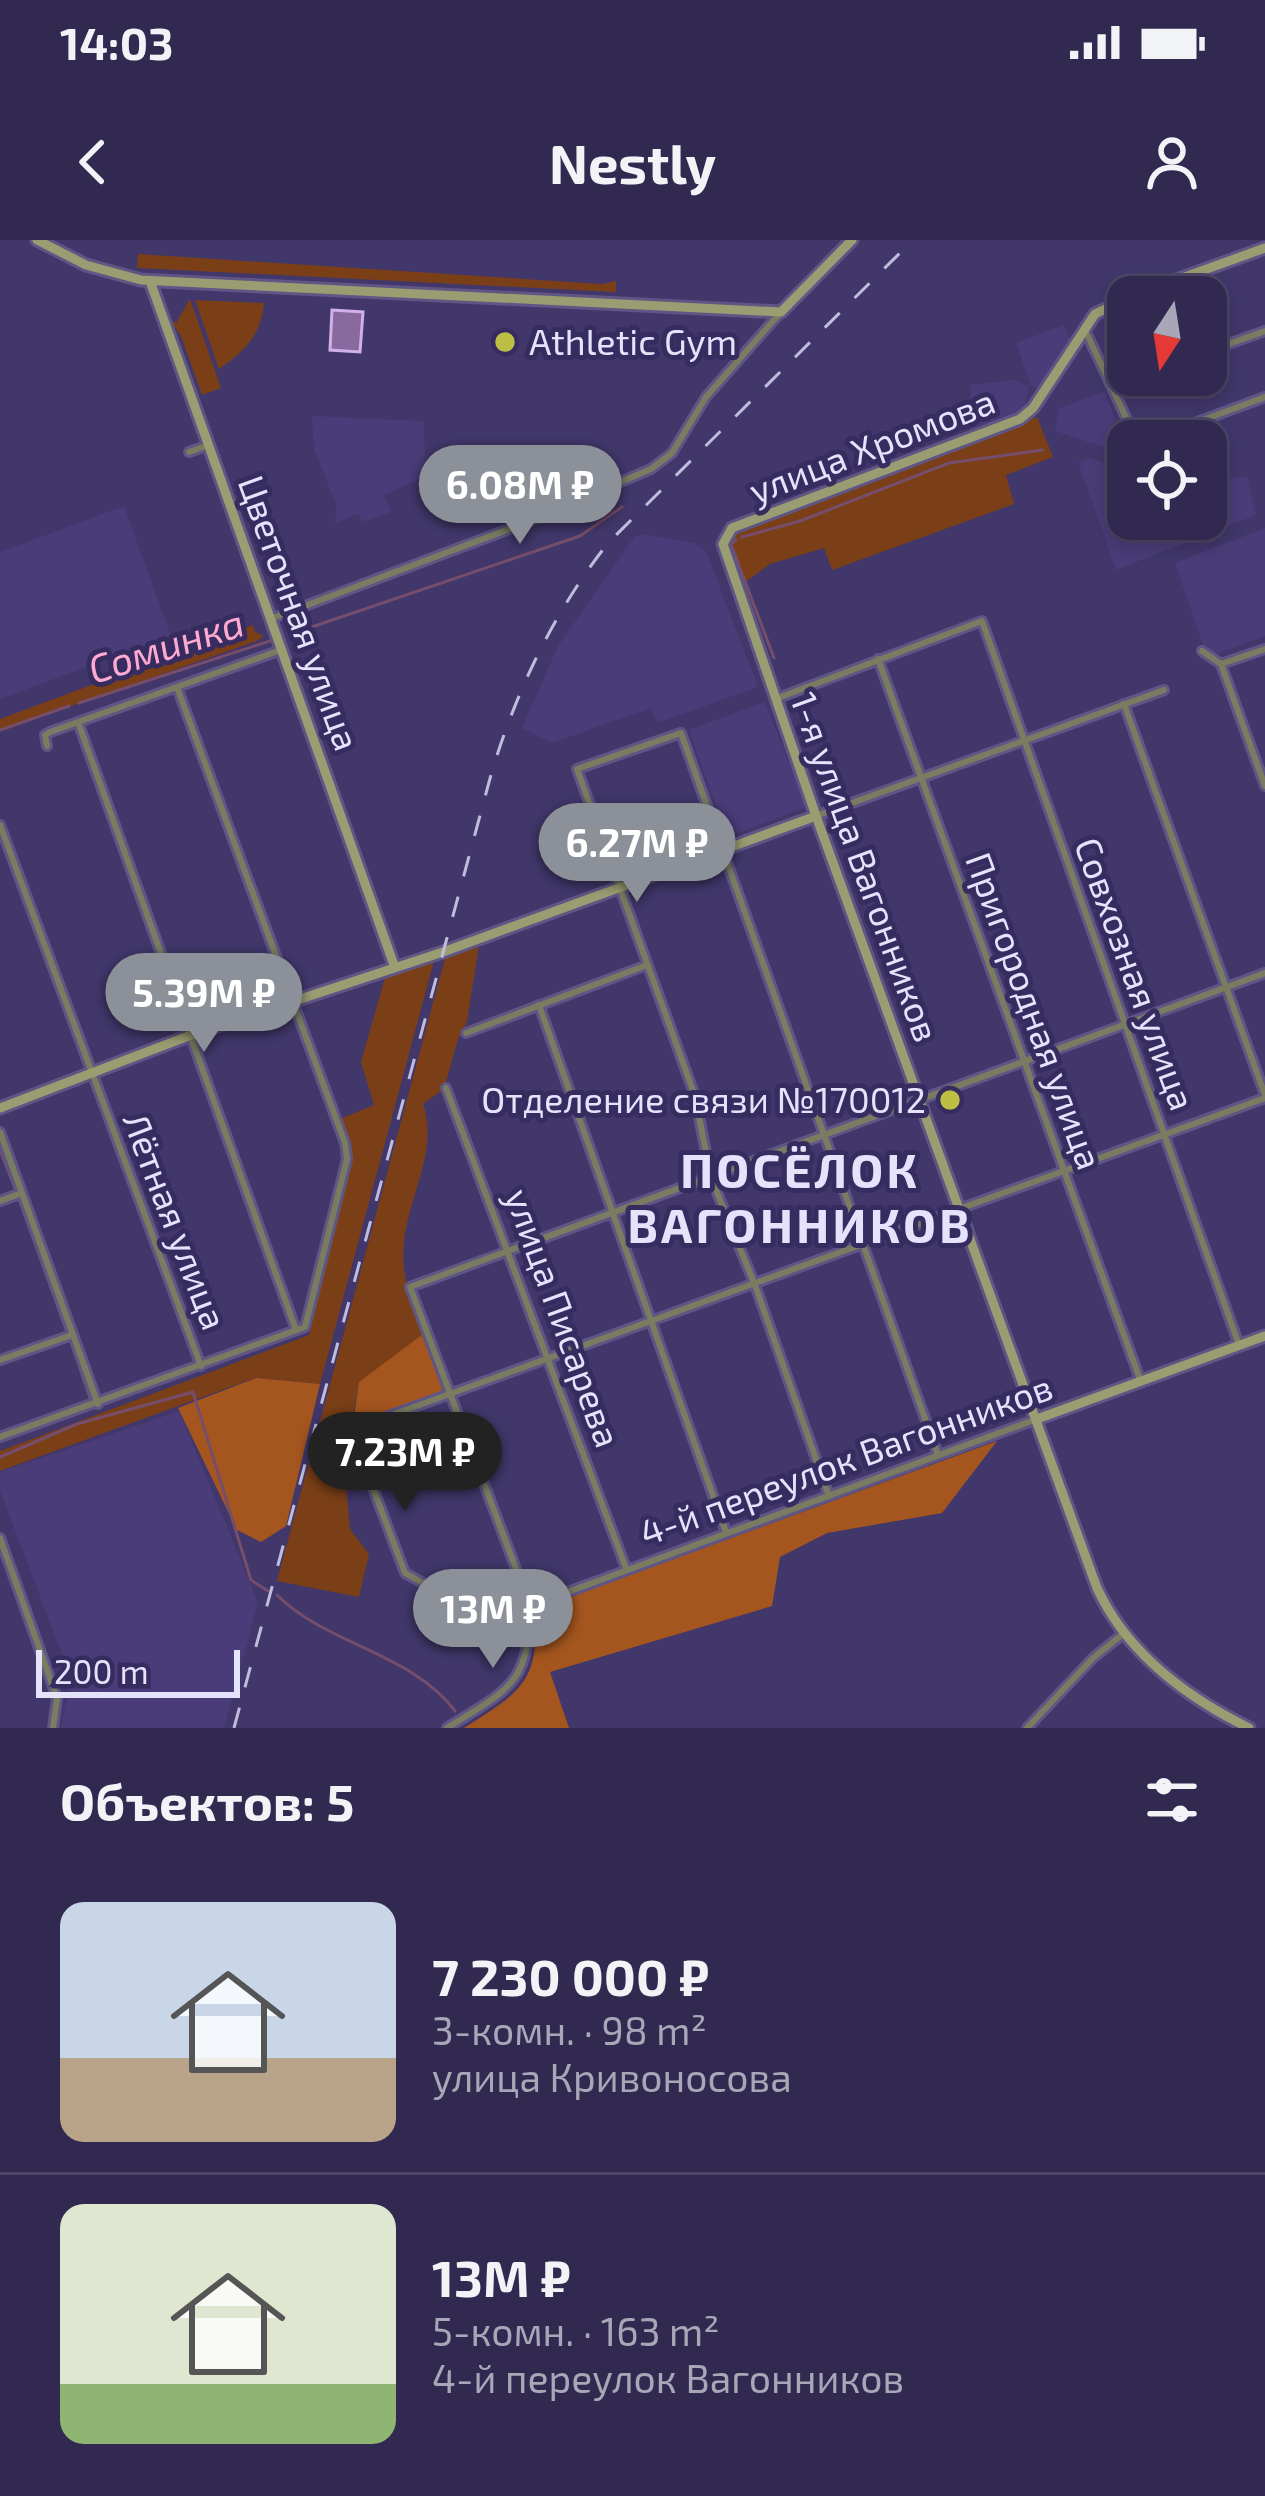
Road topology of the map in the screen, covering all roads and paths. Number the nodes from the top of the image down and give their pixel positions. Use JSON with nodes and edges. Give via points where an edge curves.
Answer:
{"nodes":[{"id":1,"x":37,"y":240,"type":"edge"},
{"id":2,"x":852,"y":240,"type":"edge"},
{"id":3,"x":1265,"y":248,"type":"edge"},
{"id":4,"x":1187,"y":276,"type":"edge"},
{"id":5,"x":150,"y":281,"type":"junction"},
{"id":6,"x":1107,"y":305,"type":"edge"},
{"id":7,"x":781,"y":312,"type":"junction"},
{"id":8,"x":1084,"y":329,"type":"junction"},
{"id":9,"x":1265,"y":331,"type":"edge"},
{"id":10,"x":1227,"y":345,"type":"edge"},
{"id":11,"x":1107,"y":372,"type":"edge"},
{"id":12,"x":1265,"y":397,"type":"edge"},
{"id":13,"x":1200,"y":420,"type":"edge"},
{"id":14,"x":209,"y":445,"type":"junction"},
{"id":15,"x":189,"y":452,"type":"dead end"},
{"id":16,"x":725,"y":535,"type":"joint"},
{"id":17,"x":273,"y":617,"type":"junction"},
{"id":18,"x":284,"y":649,"type":"junction"},
{"id":19,"x":1265,"y":649,"type":"edge"},
{"id":20,"x":1202,"y":651,"type":"dead end"},
{"id":21,"x":878,"y":658,"type":"junction"},
{"id":22,"x":1221,"y":664,"type":"junction"},
{"id":23,"x":178,"y":690,"type":"junction"},
{"id":24,"x":1164,"y":690,"type":"dead end"},
{"id":25,"x":775,"y":699,"type":"junction"},
{"id":26,"x":1124,"y":704,"type":"junction"},
{"id":27,"x":78,"y":722,"type":"junction"},
{"id":28,"x":1022,"y":738,"type":"junction"},
{"id":29,"x":47,"y":746,"type":"dead end"},
{"id":30,"x":920,"y":778,"type":"junction"},
{"id":31,"x":1265,"y":786,"type":"edge"},
{"id":32,"x":816,"y":816,"type":"junction"},
{"id":33,"x":0,"y":825,"type":"edge"},
{"id":34,"x":720,"y":850,"type":"junction"},
{"id":35,"x":620,"y":888,"type":"junction"},
{"id":36,"x":394,"y":964,"type":"junction"},
{"id":37,"x":647,"y":965,"type":"junction"},
{"id":38,"x":1265,"y":973,"type":"edge"},
{"id":39,"x":1225,"y":987,"type":"junction"},
{"id":40,"x":293,"y":999,"type":"junction"},
{"id":41,"x":539,"y":1006,"type":"junction"},
{"id":42,"x":1125,"y":1024,"type":"junction"},
{"id":43,"x":466,"y":1034,"type":"dead end"},
{"id":44,"x":191,"y":1035,"type":"junction"},
{"id":45,"x":1025,"y":1062,"type":"junction"},
{"id":46,"x":90,"y":1073,"type":"junction"},
{"id":47,"x":446,"y":1088,"type":"dead end"},
{"id":48,"x":1265,"y":1096,"type":"edge"},
{"id":49,"x":922,"y":1099,"type":"junction"},
{"id":50,"x":0,"y":1108,"type":"edge"},
{"id":51,"x":0,"y":1132,"type":"edge"},
{"id":52,"x":1165,"y":1134,"type":"junction"},
{"id":53,"x":821,"y":1135,"type":"junction"},
{"id":54,"x":1064,"y":1171,"type":"junction"},
{"id":55,"x":711,"y":1178,"type":"junction"},
{"id":56,"x":22,"y":1193,"type":"junction"},
{"id":57,"x":0,"y":1201,"type":"edge"},
{"id":58,"x":961,"y":1207,"type":"junction"},
{"id":59,"x":610,"y":1213,"type":"junction"},
{"id":60,"x":860,"y":1243,"type":"junction"},
{"id":61,"x":510,"y":1250,"type":"junction"},
{"id":62,"x":755,"y":1285,"type":"junction"},
{"id":63,"x":650,"y":1324,"type":"junction"},
{"id":64,"x":301,"y":1328,"type":"junction"},
{"id":65,"x":72,"y":1335,"type":"junction"},
{"id":66,"x":1265,"y":1336,"type":"edge"},
{"id":67,"x":1239,"y":1345,"type":"junction"},
{"id":68,"x":550,"y":1359,"type":"junction"},
{"id":69,"x":0,"y":1360,"type":"edge"},
{"id":70,"x":201,"y":1366,"type":"junction"},
{"id":71,"x":1141,"y":1382,"type":"junction"},
{"id":72,"x":448,"y":1395,"type":"junction"},
{"id":73,"x":98,"y":1404,"type":"junction"},
{"id":74,"x":1037,"y":1419,"type":"junction"},
{"id":75,"x":0,"y":1437,"type":"edge"},
{"id":76,"x":938,"y":1455,"type":"junction"},
{"id":77,"x":829,"y":1496,"type":"junction"},
{"id":78,"x":726,"y":1532,"type":"junction"},
{"id":79,"x":0,"y":1538,"type":"edge"},
{"id":80,"x":626,"y":1568,"type":"junction"},
{"id":81,"x":455,"y":1591,"type":"dead end"},
{"id":82,"x":530,"y":1606,"type":"junction"},
{"id":83,"x":1123,"y":1634,"type":"junction"},
{"id":84,"x":53,"y":1728,"type":"edge"},
{"id":85,"x":447,"y":1728,"type":"edge"},
{"id":86,"x":1027,"y":1728,"type":"edge"},
{"id":87,"x":1250,"y":1728,"type":"edge"}],
"edges":[{"from":1,"to":5,"type":"main road","via":[[86,265]]},
{"from":2,"to":7,"type":"main road"},
{"from":3,"to":4,"type":"main road","name":"улица Хромова"},
{"from":5,"to":7,"type":"main road"},
{"from":5,"to":14,"type":"main road","name":"Цветочная улица"},
{"from":6,"to":8,"type":"main road","name":"улица Хромова"},
{"from":7,"to":17,"type":"street","via":[[651,469]]},
{"from":8,"to":11,"type":"street"},
{"from":8,"to":16,"type":"main road","name":"улица Хромова","via":[[1020,419]]},
{"from":9,"to":10,"type":"street"},
{"from":12,"to":13,"type":"street"},
{"from":14,"to":15,"type":"street"},
{"from":14,"to":17,"type":"main road","name":"Цветочная улица"},
{"from":16,"to":25,"type":"main road","name":"1-я улица Вагонников"},
{"from":17,"to":18,"type":"main road","name":"Цветочная улица"},
{"from":18,"to":23,"type":"street"},
{"from":18,"to":36,"type":"main road","name":"Цветочная улица"},
{"from":19,"to":22,"type":"street"},
{"from":20,"to":22,"type":"street"},
{"from":21,"to":25,"type":"street"},
{"from":21,"to":28,"type":"street","name":"Совхозная улица","via":[[982,621]]},
{"from":21,"to":30,"type":"street","name":"Пригородная улица"},
{"from":22,"to":31,"type":"street"},
{"from":23,"to":27,"type":"street"},
{"from":23,"to":40,"type":"street"},
{"from":24,"to":26,"type":"street"},
{"from":25,"to":32,"type":"main road","name":"1-я улица Вагонников"},
{"from":26,"to":28,"type":"street"},
{"from":26,"to":39,"type":"street"},
{"from":27,"to":29,"type":"street","via":[[44,735]]},
{"from":27,"to":44,"type":"street"},
{"from":28,"to":30,"type":"street"},
{"from":28,"to":42,"type":"street","name":"Совхозная улица"},
{"from":30,"to":32,"type":"street"},
{"from":30,"to":45,"type":"street","name":"Пригородная улица"},
{"from":32,"to":34,"type":"main road"},
{"from":32,"to":49,"type":"main road","name":"1-я улица Вагонников"},
{"from":33,"to":46,"type":"street","name":"Лётная улица"},
{"from":34,"to":35,"type":"main road"},
{"from":34,"to":35,"type":"street","via":[[681,733],[577,769]]},
{"from":34,"to":53,"type":"street"},
{"from":35,"to":36,"type":"main road"},
{"from":35,"to":37,"type":"street"},
{"from":36,"to":40,"type":"main road"},
{"from":37,"to":41,"type":"street"},
{"from":37,"to":55,"type":"street","via":[[695,1096]]},
{"from":38,"to":39,"type":"street"},
{"from":39,"to":42,"type":"street"},
{"from":39,"to":48,"type":"street"},
{"from":40,"to":44,"type":"main road"},
{"from":40,"to":64,"type":"street","via":[[347,1160]]},
{"from":41,"to":43,"type":"street"},
{"from":41,"to":59,"type":"street"},
{"from":42,"to":45,"type":"street"},
{"from":42,"to":52,"type":"street","name":"Совхозная улица"},
{"from":44,"to":46,"type":"main road"},
{"from":44,"to":64,"type":"street"},
{"from":45,"to":49,"type":"street"},
{"from":45,"to":54,"type":"street","name":"Пригородная улица"},
{"from":46,"to":50,"type":"main road"},
{"from":46,"to":70,"type":"street","name":"Лётная улица"},
{"from":47,"to":61,"type":"street","name":"улица Писарева"},
{"from":48,"to":52,"type":"street"},
{"from":49,"to":53,"type":"street"},
{"from":49,"to":58,"type":"main road","name":"1-я улица Вагонников"},
{"from":51,"to":56,"type":"street"},
{"from":52,"to":54,"type":"street"},
{"from":52,"to":67,"type":"street","name":"Совхозная улица"},
{"from":53,"to":55,"type":"street"},
{"from":53,"to":60,"type":"street"},
{"from":54,"to":58,"type":"street"},
{"from":54,"to":71,"type":"street","name":"Пригородная улица"},
{"from":55,"to":59,"type":"street"},
{"from":55,"to":62,"type":"street"},
{"from":56,"to":57,"type":"street"},
{"from":56,"to":65,"type":"street"},
{"from":58,"to":60,"type":"street"},
{"from":58,"to":74,"type":"main road","name":"1-я улица Вагонников"},
{"from":59,"to":61,"type":"street"},
{"from":59,"to":63,"type":"street"},
{"from":60,"to":62,"type":"street"},
{"from":60,"to":76,"type":"street"},
{"from":61,"to":68,"type":"street","name":"улица Писарева"},
{"from":61,"to":72,"type":"street","via":[[410,1287]]},
{"from":62,"to":63,"type":"street"},
{"from":62,"to":77,"type":"street"},
{"from":63,"to":68,"type":"street"},
{"from":63,"to":78,"type":"street"},
{"from":64,"to":70,"type":"street"},
{"from":65,"to":69,"type":"street"},
{"from":65,"to":73,"type":"street"},
{"from":66,"to":67,"type":"main road","name":"4-й переулок Вагонников"},
{"from":67,"to":71,"type":"main road","name":"4-й переулок Вагонников"},
{"from":68,"to":72,"type":"street"},
{"from":68,"to":80,"type":"street","name":"улица Писарева"},
{"from":70,"to":73,"type":"street"},
{"from":71,"to":74,"type":"main road","name":"4-й переулок Вагонников"},
{"from":72,"to":81,"type":"street","via":[[356,1427],[356,1443],[404,1573]]},
{"from":72,"to":82,"type":"street"},
{"from":73,"to":75,"type":"street"},
{"from":74,"to":76,"type":"street","name":"4-й переулок Вагонников"},
{"from":74,"to":83,"type":"main road","name":"1-я улица Вагонников","via":[[1096,1588]]},
{"from":76,"to":77,"type":"street","name":"4-й переулок Вагонников"},
{"from":77,"to":78,"type":"street","name":"4-й переулок Вагонников"},
{"from":78,"to":80,"type":"street","name":"4-й переулок Вагонников"},
{"from":79,"to":84,"type":"street","via":[[57,1698]]},
{"from":80,"to":82,"type":"street","name":"4-й переулок Вагонников"},
{"from":82,"to":85,"type":"street","via":[[522,1671]]},
{"from":83,"to":86,"type":"street"},
{"from":83,"to":87,"type":"main road","name":"1-я улица Вагонников","via":[[1169,1677]]}]}
